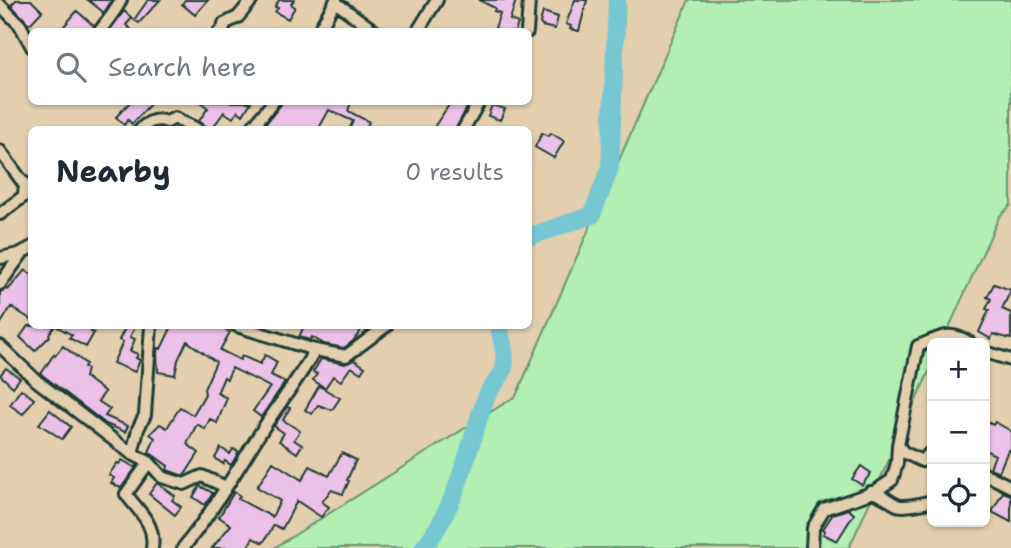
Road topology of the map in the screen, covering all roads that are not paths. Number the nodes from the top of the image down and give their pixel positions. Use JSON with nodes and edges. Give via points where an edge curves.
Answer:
{"nodes":[{"id":1,"x":121,"y":0,"type":"edge"},
{"id":2,"x":253,"y":0,"type":"edge"},
{"id":3,"x":436,"y":0,"type":"edge"},
{"id":4,"x":529,"y":0,"type":"edge"},
{"id":5,"x":335,"y":1,"type":"edge"},
{"id":6,"x":0,"y":5,"type":"edge"},
{"id":7,"x":102,"y":28,"type":"edge"},
{"id":8,"x":224,"y":28,"type":"edge"},
{"id":9,"x":320,"y":28,"type":"edge"},
{"id":10,"x":371,"y":28,"type":"edge"},
{"id":11,"x":419,"y":28,"type":"edge"},
{"id":12,"x":527,"y":28,"type":"edge"},
{"id":13,"x":28,"y":40,"type":"edge"},
{"id":14,"x":271,"y":105,"type":"edge"},
{"id":15,"x":477,"y":105,"type":"edge"},
{"id":16,"x":144,"y":126,"type":"edge"},
{"id":17,"x":193,"y":126,"type":"edge"},
{"id":18,"x":253,"y":126,"type":"edge"},
{"id":19,"x":465,"y":126,"type":"edge"},
{"id":20,"x":0,"y":150,"type":"edge"},
{"id":21,"x":28,"y":182,"type":"edge"},
{"id":22,"x":0,"y":214,"type":"edge"},
{"id":23,"x":27,"y":250,"type":"edge"},
{"id":24,"x":0,"y":258,"type":"edge"},
{"id":25,"x":0,"y":284,"type":"edge"},
{"id":26,"x":151,"y":329,"type":"edge"},
{"id":27,"x":247,"y":329,"type":"edge"},
{"id":28,"x":382,"y":329,"type":"edge"},
{"id":29,"x":939,"y":338,"type":"edge"},
{"id":30,"x":963,"y":338,"type":"edge"},
{"id":31,"x":927,"y":342,"type":"edge"},
{"id":32,"x":0,"y":346,"type":"edge"},
{"id":33,"x":315,"y":350,"type":"junction"},
{"id":34,"x":990,"y":354,"type":"edge"},
{"id":35,"x":1011,"y":360,"type":"edge"},
{"id":36,"x":898,"y":445,"type":"junction"},
{"id":37,"x":132,"y":454,"type":"junction"},
{"id":38,"x":927,"y":456,"type":"edge"},
{"id":39,"x":149,"y":462,"type":"junction"},
{"id":40,"x":990,"y":476,"type":"edge"},
{"id":41,"x":1011,"y":486,"type":"edge"},
{"id":42,"x":226,"y":487,"type":"junction"},
{"id":43,"x":872,"y":492,"type":"junction"},
{"id":44,"x":927,"y":502,"type":"edge"},
{"id":45,"x":152,"y":548,"type":"edge"},
{"id":46,"x":183,"y":548,"type":"edge"},
{"id":47,"x":812,"y":548,"type":"edge"}],
"edges":[{"from":1,"to":7,"type":"street"},
{"from":2,"to":8,"type":"street","via":[[238,17],[223,24]]},
{"from":3,"to":11,"type":"street"},
{"from":4,"to":12,"type":"street"},
{"from":5,"to":9,"type":"street"},
{"from":5,"to":10,"type":"street"},
{"from":6,"to":13,"type":"street"},
{"from":14,"to":18,"type":"street"},
{"from":15,"to":19,"type":"street"},
{"from":16,"to":17,"type":"street","via":[[175,118]]},
{"from":20,"to":21,"type":"street","via":[[14,172]]},
{"from":21,"to":22,"type":"street","via":[[24,196]]},
{"from":23,"to":24,"type":"street"},
{"from":23,"to":25,"type":"street"},
{"from":26,"to":37,"type":"street","via":[[145,415]]},
{"from":27,"to":33,"type":"street"},
{"from":28,"to":33,"type":"street","via":[[346,356]]},
{"from":29,"to":30,"type":"street","via":[[951,334]]},
{"from":31,"to":36,"type":"street","via":[[918,345]]},
{"from":32,"to":37,"type":"street","via":[[37,381]]},
{"from":33,"to":42,"type":"street"},
{"from":34,"to":35,"type":"street"},
{"from":36,"to":38,"type":"street","via":[[922,461]]},
{"from":36,"to":43,"type":"street","via":[[892,480]]},
{"from":37,"to":39,"type":"street"},
{"from":39,"to":42,"type":"street","via":[[162,477],[184,484],[202,476]]},
{"from":39,"to":45,"type":"street","via":[[126,494],[145,515]]},
{"from":40,"to":41,"type":"street"},
{"from":42,"to":46,"type":"street"},
{"from":43,"to":44,"type":"street","via":[[898,506]]},
{"from":43,"to":47,"type":"street","via":[[821,512],[813,528]]}]}
